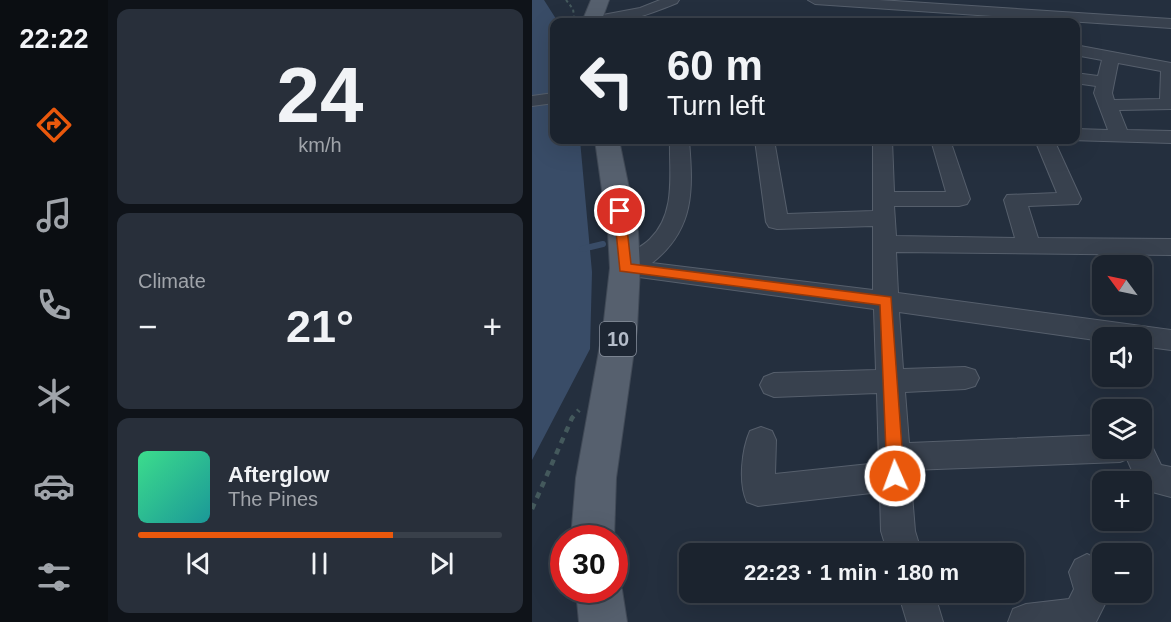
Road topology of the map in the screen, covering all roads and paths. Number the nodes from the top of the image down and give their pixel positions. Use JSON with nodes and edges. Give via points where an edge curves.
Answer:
{"nodes":[{"id":1,"x":566,"y":0,"type":"edge"},
{"id":2,"x":600,"y":0,"type":"edge"},
{"id":3,"x":672,"y":0,"type":"edge"},
{"id":4,"x":815,"y":0,"type":"edge"},
{"id":5,"x":1027,"y":0,"type":"edge"},
{"id":6,"x":918,"y":3,"type":"edge"},
{"id":7,"x":573,"y":9,"type":"dead end"},
{"id":8,"x":1171,"y":11,"type":"edge"},
{"id":9,"x":593,"y":18,"type":"edge"},
{"id":10,"x":613,"y":18,"type":"edge"},
{"id":11,"x":914,"y":18,"type":"edge"},
{"id":12,"x":1171,"y":24,"type":"edge"},
{"id":13,"x":1080,"y":51,"type":"edge"},
{"id":14,"x":1111,"y":57,"type":"junction"},
{"id":15,"x":1080,"y":79,"type":"edge"},
{"id":16,"x":1106,"y":82,"type":"junction"},
{"id":17,"x":550,"y":99,"type":"edge"},
{"id":18,"x":532,"y":101,"type":"edge"},
{"id":19,"x":1170,"y":103,"type":"edge"},
{"id":20,"x":1108,"y":105,"type":"junction"},
{"id":21,"x":1080,"y":135,"type":"edge"},
{"id":22,"x":1120,"y":136,"type":"junction"},
{"id":23,"x":1171,"y":137,"type":"edge"},
{"id":24,"x":608,"y":144,"type":"edge"},
{"id":25,"x":679,"y":144,"type":"edge"},
{"id":26,"x":765,"y":144,"type":"edge"},
{"id":27,"x":882,"y":144,"type":"edge"},
{"id":28,"x":942,"y":144,"type":"edge"},
{"id":29,"x":1047,"y":144,"type":"edge"},
{"id":30,"x":884,"y":209,"type":"junction"},
{"id":31,"x":885,"y":244,"type":"junction"},
{"id":32,"x":1029,"y":246,"type":"junction"},
{"id":33,"x":1171,"y":247,"type":"edge"},
{"id":34,"x":625,"y":268,"type":"junction"},
{"id":35,"x":886,"y":301,"type":"junction"},
{"id":36,"x":1171,"y":340,"type":"edge"},
{"id":37,"x":965,"y":378,"type":"dead end"},
{"id":38,"x":891,"y":379,"type":"junction"},
{"id":39,"x":774,"y":385,"type":"dead end"},
{"id":40,"x":586,"y":405,"type":"dead end"},
{"id":41,"x":761,"y":441,"type":"dead end"},
{"id":42,"x":1092,"y":450,"type":"edge"},
{"id":43,"x":1142,"y":459,"type":"edge"},
{"id":44,"x":895,"y":467,"type":"junction"},
{"id":45,"x":1171,"y":482,"type":"edge"},
{"id":46,"x":532,"y":509,"type":"edge"},
{"id":47,"x":594,"y":525,"type":"edge"},
{"id":48,"x":902,"y":543,"type":"edge"},
{"id":49,"x":1087,"y":572,"type":"dead end"},
{"id":50,"x":601,"y":603,"type":"edge"},
{"id":51,"x":919,"y":603,"type":"edge"},
{"id":52,"x":603,"y":622,"type":"edge"},
{"id":53,"x":925,"y":622,"type":"edge"},
{"id":54,"x":1026,"y":622,"type":"edge"}],
"edges":[{"from":1,"to":7,"type":"path"},
{"from":2,"to":9,"type":"main road"},
{"from":3,"to":10,"type":"street","via":[[644,12]]},
{"from":4,"to":6,"type":"street"},
{"from":5,"to":8,"type":"street"},
{"from":6,"to":11,"type":"street"},
{"from":6,"to":12,"type":"street"},
{"from":13,"to":14,"type":"street"},
{"from":14,"to":16,"type":"street"},
{"from":14,"to":19,"type":"street","via":[[1169,68]]},
{"from":15,"to":16,"type":"street"},
{"from":16,"to":20,"type":"street"},
{"from":17,"to":18,"type":"street"},
{"from":19,"to":20,"type":"street"},
{"from":20,"to":22,"type":"street"},
{"from":21,"to":22,"type":"street"},
{"from":22,"to":23,"type":"street"},
{"from":24,"to":34,"type":"main road","number":"10"},
{"from":25,"to":34,"type":"street","via":[[682,186],[677,213],[662,244]]},
{"from":26,"to":30,"type":"street","via":[[777,222]]},
{"from":27,"to":30,"type":"street"},
{"from":28,"to":30,"type":"street","via":[[959,199]]},
{"from":29,"to":32,"type":"street","via":[[1070,199],[1015,200]]},
{"from":30,"to":31,"type":"street"},
{"from":31,"to":32,"type":"street"},
{"from":31,"to":35,"type":"street"},
{"from":32,"to":33,"type":"street"},
{"from":34,"to":35,"type":"street"},
{"from":34,"to":47,"type":"main road","number":"10","via":[[620,329],[596,478]]},
{"from":35,"to":36,"type":"street"},
{"from":35,"to":38,"type":"street"},
{"from":37,"to":38,"type":"street"},
{"from":38,"to":39,"type":"street"},
{"from":38,"to":44,"type":"street"},
{"from":40,"to":46,"type":"path","via":[[572,418]]},
{"from":41,"to":44,"type":"street","via":[[758,491]]},
{"from":42,"to":44,"type":"street"},
{"from":43,"to":45,"type":"street","via":[[1152,478]]},
{"from":44,"to":48,"type":"street"},
{"from":49,"to":54,"type":"street","via":[[1093,592],[1080,616]]},
{"from":50,"to":52,"type":"main road"},
{"from":51,"to":53,"type":"street"}]}
